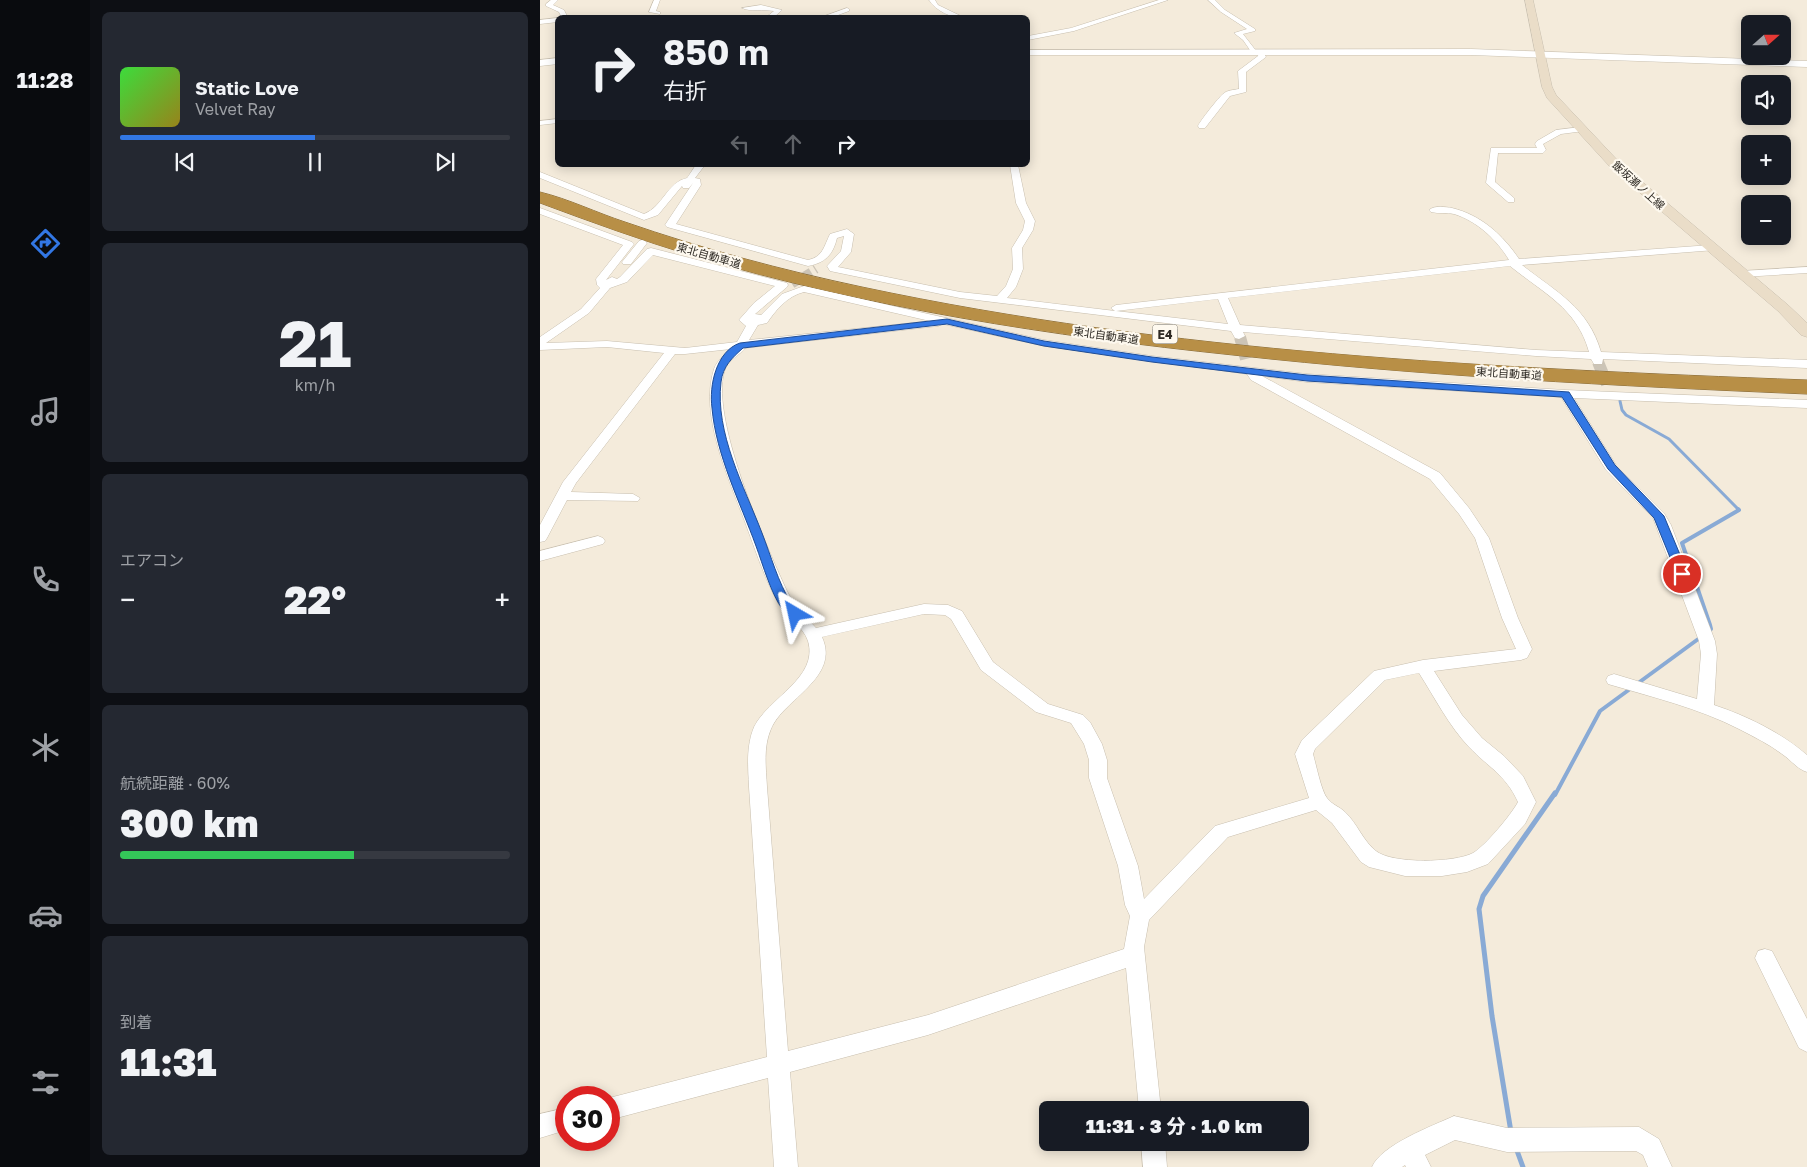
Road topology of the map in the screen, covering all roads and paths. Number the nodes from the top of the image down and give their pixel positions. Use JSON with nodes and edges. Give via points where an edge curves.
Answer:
{"nodes":[{"id":1,"x":555,"y":0,"type":"edge"},
{"id":2,"x":657,"y":0,"type":"edge"},
{"id":3,"x":932,"y":0,"type":"edge"},
{"id":4,"x":1165,"y":0,"type":"edge"},
{"id":5,"x":1211,"y":0,"type":"edge"},
{"id":6,"x":1529,"y":0,"type":"edge"},
{"id":7,"x":847,"y":10,"type":"dead end"},
{"id":8,"x":658,"y":12,"type":"dead end"},
{"id":9,"x":548,"y":13,"type":"dead end"},
{"id":10,"x":564,"y":14,"type":"edge"},
{"id":11,"x":751,"y":15,"type":"dead end"},
{"id":12,"x":772,"y":15,"type":"edge"},
{"id":13,"x":831,"y":15,"type":"edge"},
{"id":14,"x":956,"y":15,"type":"edge"},
{"id":15,"x":555,"y":20,"type":"edge"},
{"id":16,"x":540,"y":22,"type":"edge"},
{"id":17,"x":1030,"y":38,"type":"edge"},
{"id":18,"x":1258,"y":52,"type":"junction"},
{"id":19,"x":1030,"y":53,"type":"edge"},
{"id":20,"x":1540,"y":53,"type":"junction"},
{"id":21,"x":555,"y":62,"type":"edge"},
{"id":22,"x":540,"y":63,"type":"edge"},
{"id":23,"x":1807,"y":64,"type":"edge"},
{"id":24,"x":555,"y":121,"type":"edge"},
{"id":25,"x":540,"y":123,"type":"edge"},
{"id":26,"x":1202,"y":126,"type":"dead end"},
{"id":27,"x":1581,"y":130,"type":"junction"},
{"id":28,"x":699,"y":167,"type":"edge"},
{"id":29,"x":1014,"y":167,"type":"edge"},
{"id":30,"x":540,"y":175,"type":"edge"},
{"id":31,"x":690,"y":180,"type":"junction"},
{"id":32,"x":540,"y":189,"type":"edge"},
{"id":33,"x":540,"y":197,"type":"edge"},
{"id":34,"x":1511,"y":200,"type":"dead end"},
{"id":35,"x":669,"y":209,"type":"dead end"},
{"id":36,"x":1434,"y":210,"type":"dead end"},
{"id":37,"x":540,"y":211,"type":"edge"},
{"id":38,"x":842,"y":232,"type":"junction"},
{"id":39,"x":1510,"y":232,"type":"dead end"},
{"id":40,"x":1495,"y":235,"type":"junction"},
{"id":41,"x":642,"y":243,"type":"dead end"},
{"id":42,"x":1711,"y":248,"type":"junction"},
{"id":43,"x":1514,"y":262,"type":"junction"},
{"id":44,"x":816,"y":269,"type":"tunnel mouth"},
{"id":45,"x":1806,"y":271,"type":"edge"},
{"id":46,"x":1742,"y":274,"type":"junction"},
{"id":47,"x":792,"y":284,"type":"tunnel mouth"},
{"id":48,"x":607,"y":287,"type":"junction"},
{"id":49,"x":1222,"y":296,"type":"junction"},
{"id":50,"x":999,"y":300,"type":"junction"},
{"id":51,"x":1100,"y":312,"type":"junction"},
{"id":52,"x":947,"y":322,"type":"junction"},
{"id":53,"x":753,"y":323,"type":"junction"},
{"id":54,"x":1807,"y":332,"type":"edge"},
{"id":55,"x":1238,"y":333,"type":"junction"},
{"id":56,"x":540,"y":342,"type":"edge"},
{"id":57,"x":740,"y":346,"type":"junction"},
{"id":58,"x":540,"y":347,"type":"edge"},
{"id":59,"x":672,"y":350,"type":"junction"},
{"id":60,"x":1597,"y":359,"type":"junction"},
{"id":61,"x":1807,"y":364,"type":"edge"},
{"id":62,"x":1246,"y":366,"type":"junction"},
{"id":63,"x":1807,"y":378,"type":"edge"},
{"id":64,"x":1607,"y":384,"type":"tunnel mouth"},
{"id":65,"x":1807,"y":387,"type":"edge"},
{"id":66,"x":1565,"y":394,"type":"junction"},
{"id":67,"x":1610,"y":396,"type":"junction"},
{"id":68,"x":1807,"y":404,"type":"edge"},
{"id":69,"x":561,"y":496,"type":"junction"},
{"id":70,"x":633,"y":498,"type":"dead end"},
{"id":71,"x":540,"y":538,"type":"edge"},
{"id":72,"x":598,"y":541,"type":"dead end"},
{"id":73,"x":540,"y":556,"type":"edge"},
{"id":74,"x":812,"y":634,"type":"junction"},
{"id":75,"x":1423,"y":666,"type":"junction"},
{"id":76,"x":1614,"y":680,"type":"dead end"},
{"id":77,"x":1705,"y":707,"type":"junction"},
{"id":78,"x":1807,"y":765,"type":"edge"},
{"id":79,"x":1320,"y":802,"type":"junction"},
{"id":80,"x":1140,"y":916,"type":"junction"},
{"id":81,"x":1135,"y":955,"type":"junction"},
{"id":82,"x":1765,"y":958,"type":"dead end"},
{"id":83,"x":1807,"y":1041,"type":"edge"},
{"id":84,"x":779,"y":1065,"type":"junction"},
{"id":85,"x":1149,"y":1101,"type":"edge"},
{"id":86,"x":620,"y":1105,"type":"edge"},
{"id":87,"x":555,"y":1122,"type":"edge"},
{"id":88,"x":540,"y":1126,"type":"edge"},
{"id":89,"x":1154,"y":1151,"type":"edge"},
{"id":90,"x":1414,"y":1159,"type":"edge"},
{"id":91,"x":786,"y":1167,"type":"edge"},
{"id":92,"x":1155,"y":1167,"type":"edge"},
{"id":93,"x":1384,"y":1167,"type":"edge"},
{"id":94,"x":1660,"y":1167,"type":"edge"}],
"edges":[{"from":1,"to":10,"type":"street","via":[[548,5]]},
{"from":2,"to":8,"type":"street","via":[[652,12]]},
{"from":3,"to":14,"type":"street","via":[[936,6]]},
{"from":4,"to":17,"type":"street","via":[[1072,30]]},
{"from":5,"to":18,"type":"street","via":[[1223,12],[1253,30],[1236,33]]},
{"from":6,"to":20,"type":"main road","name":"飯坂瀬ノ上線"},
{"from":7,"to":13,"type":"street"},
{"from":9,"to":10,"type":"street"},
{"from":11,"to":12,"type":"street","via":[[744,5],[779,10]]},
{"from":15,"to":16,"type":"street"},
{"from":18,"to":19,"type":"street"},
{"from":18,"to":20,"type":"street"},
{"from":18,"to":26,"type":"street","via":[[1262,57],[1243,70],[1243,90],[1227,94]]},
{"from":20,"to":23,"type":"street"},
{"from":20,"to":27,"type":"main road","name":"飯坂瀬ノ上線","via":[[1551,96]]},
{"from":21,"to":22,"type":"street"},
{"from":24,"to":25,"type":"street"},
{"from":27,"to":34,"type":"street","via":[[1559,132],[1539,144],[1540,151],[1494,150],[1490,183]]},
{"from":27,"to":42,"type":"main road","name":"飯坂瀬ノ上線","via":[[1622,171]]},
{"from":28,"to":31,"type":"street"},
{"from":29,"to":50,"type":"street","via":[[1021,203],[1030,221],[1017,248],[1018,269],[1011,286]]},
{"from":30,"to":31,"type":"street","via":[[644,217],[655,213],[680,182]]},
{"from":31,"to":35,"type":"street"},
{"from":31,"to":38,"type":"street","via":[[697,181],[697,185],[671,226],[808,263],[826,255],[833,236]]},
{"from":32,"to":63,"type":"highway","name":"東北自動車道","number":"E4","via":[[630,222],[753,259],[860,284],[1018,314],[1209,339],[1404,358]]},
{"from":33,"to":65,"type":"highway","name":"東北自動車道","number":"E4","via":[[618,227],[744,265],[922,305],[1048,327],[1258,353],[1398,365]]},
{"from":36,"to":40,"type":"street","via":[[1449,209]]},
{"from":37,"to":48,"type":"street","via":[[629,244],[601,279],[602,286]]},
{"from":38,"to":44,"type":"street","via":[[835,256]]},
{"from":38,"to":50,"type":"street","via":[[849,234],[847,250],[832,266],[834,269]]},
{"from":39,"to":40,"type":"street"},
{"from":40,"to":43,"type":"street"},
{"from":41,"to":48,"type":"street"},
{"from":42,"to":43,"type":"street"},
{"from":42,"to":46,"type":"main road","name":"飯坂瀬ノ上線"},
{"from":43,"to":49,"type":"street"},
{"from":43,"to":60,"type":"street","via":[[1572,308],[1586,327]]},
{"from":45,"to":46,"type":"street"},
{"from":46,"to":54,"type":"main road","name":"飯坂瀬ノ上線"},
{"from":47,"to":53,"type":"street"},
{"from":48,"to":53,"type":"street","via":[[626,277],[651,251],[783,285],[750,313],[746,320]]},
{"from":48,"to":56,"type":"street","via":[[585,311]]},
{"from":49,"to":51,"type":"street"},
{"from":49,"to":55,"type":"street"},
{"from":50,"to":51,"type":"street"},
{"from":51,"to":55,"type":"street"},
{"from":52,"to":53,"type":"street","via":[[804,289],[790,293],[773,307],[763,321]]},
{"from":52,"to":57,"type":"street"},
{"from":52,"to":62,"type":"street","via":[[1044,343],[1152,359]]},
{"from":53,"to":57,"type":"street"},
{"from":55,"to":60,"type":"street"},
{"from":57,"to":59,"type":"street"},
{"from":57,"to":74,"type":"street","via":[[720,369],[716,407],[720,431],[774,581],[787,607]]},
{"from":58,"to":59,"type":"street","via":[[607,344]]},
{"from":59,"to":69,"type":"street"},
{"from":60,"to":61,"type":"street"},
{"from":62,"to":66,"type":"street","via":[[1307,378]]},
{"from":62,"to":75,"type":"street","via":[[1255,377],[1431,472],[1482,538],[1524,649],[1521,654]]},
{"from":64,"to":67,"type":"street"},
{"from":66,"to":67,"type":"street"},
{"from":66,"to":77,"type":"street","via":[[1611,467],[1664,524],[1707,641]]},
{"from":67,"to":68,"type":"street"},
{"from":69,"to":70,"type":"street"},
{"from":69,"to":71,"type":"street"},
{"from":72,"to":73,"type":"street"},
{"from":74,"to":80,"type":"street","via":[[924,609],[948,610],[957,615],[988,666],[1042,708],[1077,719],[1084,727],[1098,760],[1098,778],[1128,866]]},
{"from":74,"to":84,"type":"street","via":[[817,651],[811,671],[797,691],[763,726],[758,743],[758,787]]},
{"from":75,"to":79,"type":"street","via":[[1380,675],[1308,745],[1304,754]]},
{"from":75,"to":79,"type":"street","via":[[1476,744],[1517,781],[1527,802],[1518,819],[1481,858],[1454,867],[1405,868],[1368,856],[1339,818]]},
{"from":76,"to":77,"type":"street"},
{"from":77,"to":78,"type":"street","via":[[1780,743]]},
{"from":79,"to":80,"type":"street","via":[[1222,832]]},
{"from":80,"to":81,"type":"street"},
{"from":81,"to":84,"type":"street","via":[[928,1025]]},
{"from":81,"to":85,"type":"street"},
{"from":82,"to":83,"type":"street"},
{"from":84,"to":86,"type":"street"},
{"from":84,"to":91,"type":"street"},
{"from":87,"to":88,"type":"street"},
{"from":89,"to":92,"type":"street"},
{"from":90,"to":93,"type":"street","via":[[1395,1157]]},
{"from":90,"to":94,"type":"street","via":[[1428,1139],[1454,1128],[1506,1140],[1640,1139],[1651,1147]]}]}
